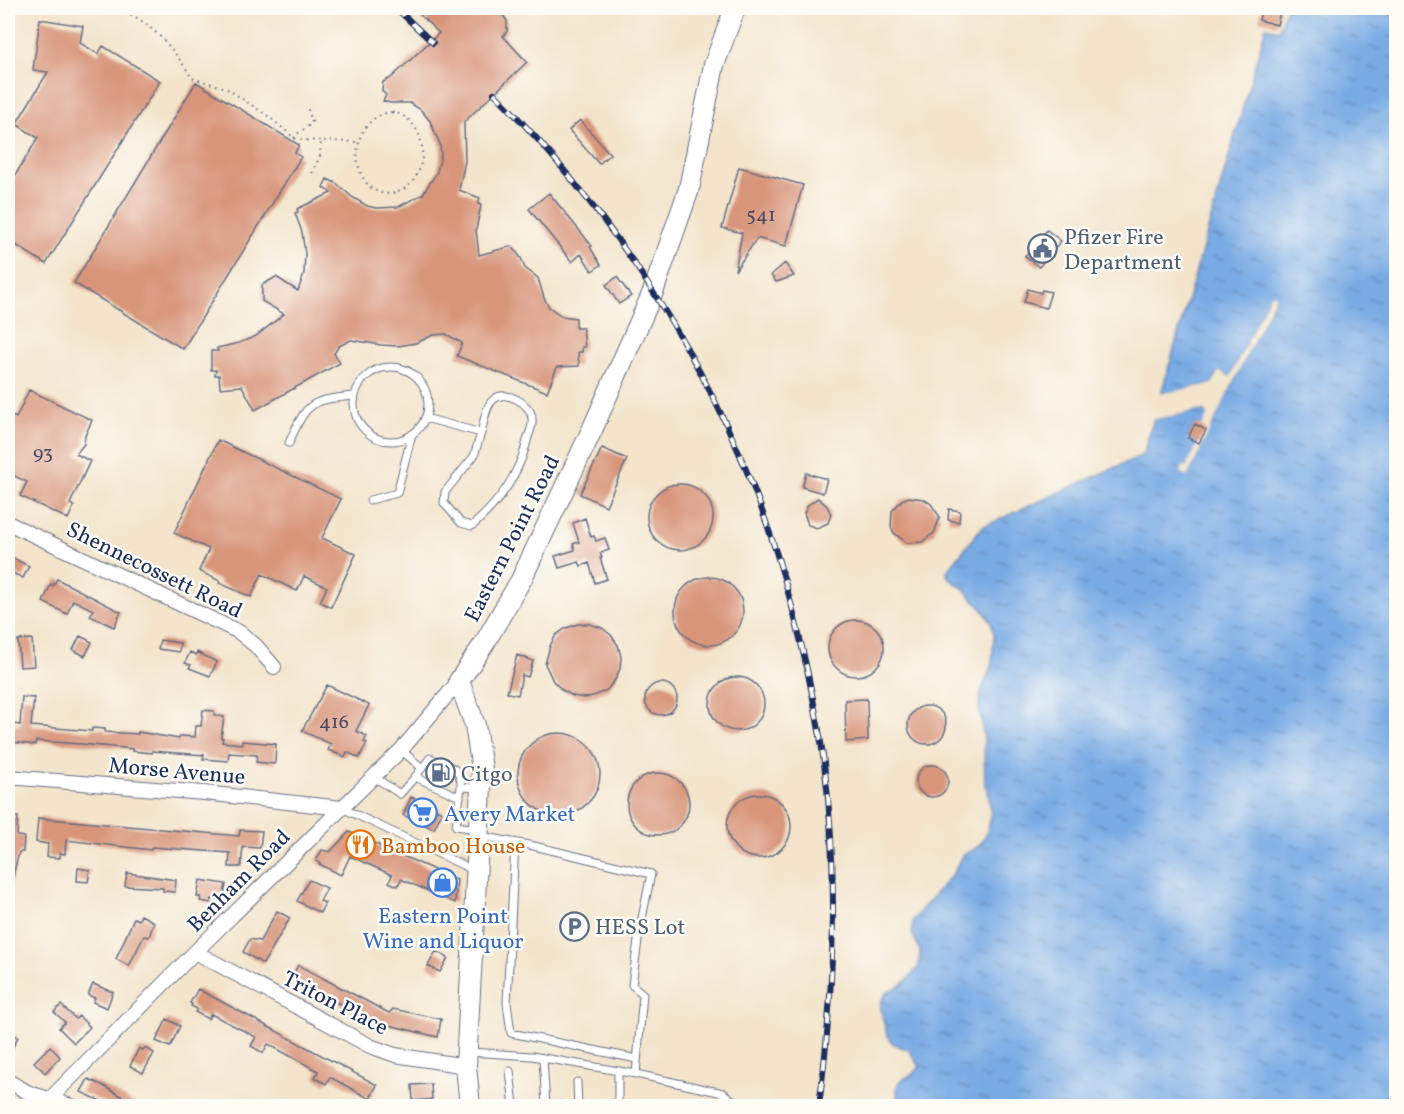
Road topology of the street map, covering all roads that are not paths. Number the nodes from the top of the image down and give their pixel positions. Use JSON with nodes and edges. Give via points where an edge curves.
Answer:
{"nodes":[{"id":1,"x":735,"y":8,"type":"edge"},
{"id":2,"x":355,"y":396,"type":"junction"},
{"id":3,"x":425,"y":418,"type":"junction"},
{"id":4,"x":481,"y":433,"type":"junction"},
{"id":5,"x":412,"y":434,"type":"junction"},
{"id":6,"x":289,"y":443,"type":"dead end"},
{"id":7,"x":370,"y":500,"type":"dead end"},
{"id":8,"x":8,"y":523,"type":"edge"},
{"id":9,"x":274,"y":667,"type":"dead end"},
{"id":10,"x":459,"y":681,"type":"junction"},
{"id":11,"x":401,"y":750,"type":"junction"},
{"id":12,"x":422,"y":768,"type":"junction"},
{"id":13,"x":8,"y":777,"type":"edge"},
{"id":14,"x":374,"y":777,"type":"junction"},
{"id":15,"x":415,"y":777,"type":"junction"},
{"id":16,"x":461,"y":787,"type":"junction"},
{"id":17,"x":482,"y":789,"type":"junction"},
{"id":18,"x":460,"y":798,"type":"junction"},
{"id":19,"x":342,"y":808,"type":"junction"},
{"id":20,"x":480,"y":833,"type":"junction"},
{"id":21,"x":515,"y":843,"type":"junction"},
{"id":22,"x":477,"y":872,"type":"junction"},
{"id":23,"x":195,"y":952,"type":"junction"},
{"id":24,"x":543,"y":1058,"type":"junction"},
{"id":25,"x":466,"y":1059,"type":"junction"},
{"id":26,"x":637,"y":1059,"type":"junction"},
{"id":27,"x":510,"y":1071,"type":"dead end"},
{"id":28,"x":618,"y":1071,"type":"junction"},
{"id":29,"x":636,"y":1074,"type":"junction"},
{"id":30,"x":8,"y":1081,"type":"edge"},
{"id":31,"x":577,"y":1082,"type":"dead end"},
{"id":32,"x":46,"y":1103,"type":"edge"},
{"id":33,"x":71,"y":1107,"type":"edge"},
{"id":34,"x":470,"y":1107,"type":"edge"},
{"id":35,"x":514,"y":1107,"type":"edge"},
{"id":36,"x":548,"y":1107,"type":"edge"},
{"id":37,"x":564,"y":1107,"type":"edge"},
{"id":38,"x":578,"y":1107,"type":"edge"},
{"id":39,"x":618,"y":1107,"type":"edge"},
{"id":40,"x":741,"y":1107,"type":"edge"}],
"edges":[{"from":1,"to":10,"type":"main road","name":"Eastern Point Road","via":[[714,65],[689,189],[653,292],[521,580]]},
{"from":2,"to":3,"type":"lane","via":[[367,376],[388,367],[400,368],[411,373],[426,391]]},
{"from":2,"to":5,"type":"lane","via":[[358,421],[376,438],[401,440]]},
{"from":2,"to":6,"type":"lane","via":[[312,404]]},
{"from":3,"to":4,"type":"lane"},
{"from":3,"to":5,"type":"lane"},
{"from":4,"to":4,"type":"lane","via":[[474,456],[445,492],[444,503],[461,523],[472,526],[512,482],[527,443],[530,411],[523,403],[504,395],[495,397],[489,404]]},
{"from":5,"to":7,"type":"lane","via":[[397,494]]},
{"from":8,"to":9,"type":"street","name":"Shennecossett Road","via":[[239,632]]},
{"from":10,"to":11,"type":"street","name":"Benham Road"},
{"from":10,"to":17,"type":"main road","via":[[478,738]]},
{"from":11,"to":12,"type":"lane"},
{"from":11,"to":14,"type":"street","name":"Benham Road"},
{"from":12,"to":15,"type":"lane"},
{"from":12,"to":16,"type":"lane","via":[[430,759],[457,770],[462,777]]},
{"from":13,"to":19,"type":"street","name":"Morse Avenue"},
{"from":14,"to":15,"type":"lane","via":[[400,794]]},
{"from":14,"to":19,"type":"street","name":"Benham Road"},
{"from":15,"to":18,"type":"lane"},
{"from":16,"to":17,"type":"lane"},
{"from":16,"to":18,"type":"lane"},
{"from":17,"to":20,"type":"main road"},
{"from":18,"to":20,"type":"lane","via":[[456,826]]},
{"from":19,"to":22,"type":"lane"},
{"from":19,"to":23,"type":"street","name":"Benham Road"},
{"from":20,"to":21,"type":"lane"},
{"from":20,"to":22,"type":"main road"},
{"from":21,"to":26,"type":"lane","via":[[507,1003],[511,1033]]},
{"from":21,"to":26,"type":"lane","via":[[651,874],[632,985],[642,994]]},
{"from":22,"to":25,"type":"main road"},
{"from":23,"to":25,"type":"street","name":"Triton Place","via":[[370,1046],[395,1055]]},
{"from":23,"to":32,"type":"street","name":"Benham Road"},
{"from":24,"to":25,"type":"lane"},
{"from":24,"to":28,"type":"lane"},
{"from":24,"to":36,"type":"lane"},
{"from":25,"to":34,"type":"main road"},
{"from":26,"to":29,"type":"lane"},
{"from":27,"to":35,"type":"lane"},
{"from":28,"to":29,"type":"lane"},
{"from":28,"to":39,"type":"lane"},
{"from":29,"to":40,"type":"lane","via":[[723,1093]]},
{"from":30,"to":32,"type":"street"},
{"from":31,"to":38,"type":"lane"},
{"from":32,"to":33,"type":"street"},
{"from":36,"to":37,"type":"lane"}]}
